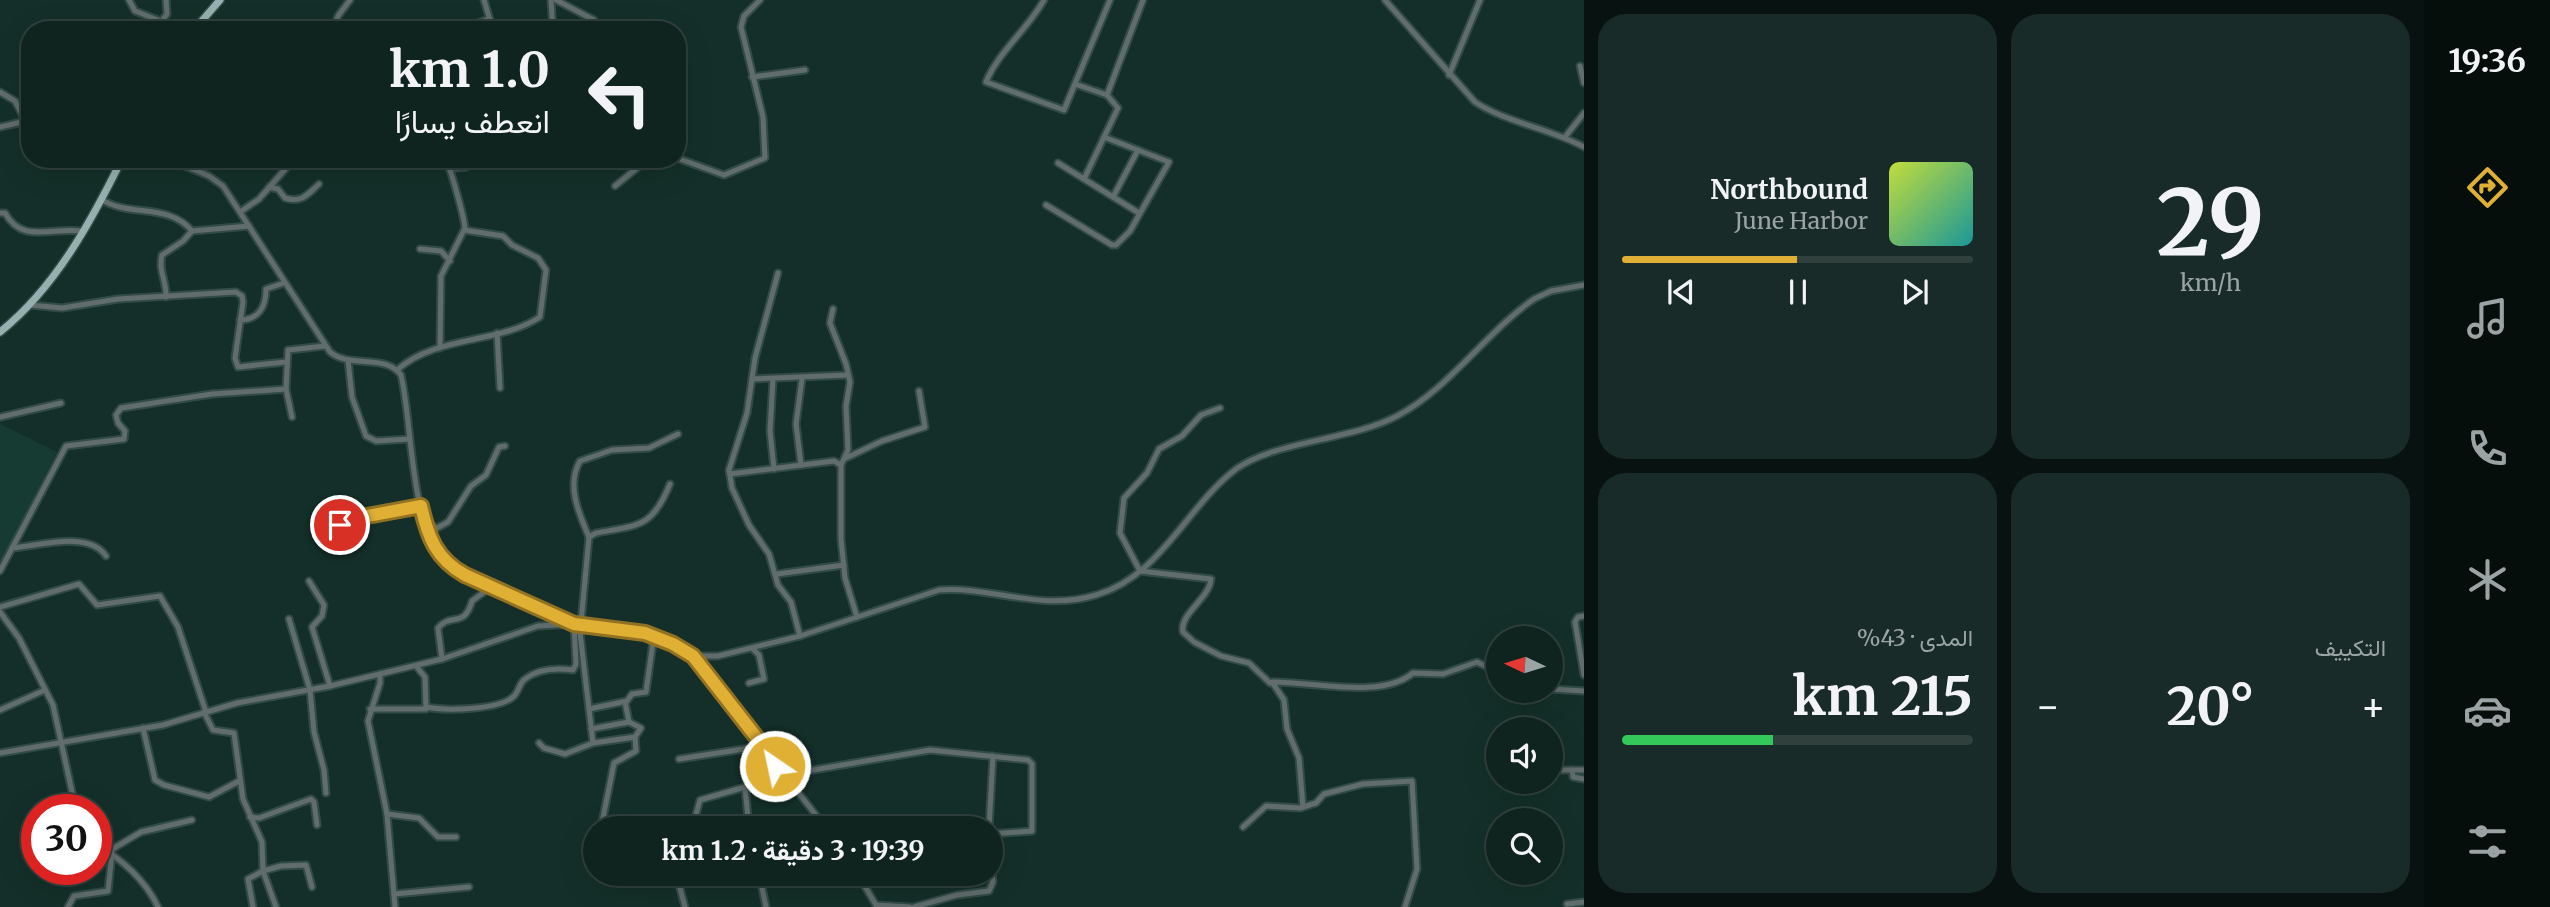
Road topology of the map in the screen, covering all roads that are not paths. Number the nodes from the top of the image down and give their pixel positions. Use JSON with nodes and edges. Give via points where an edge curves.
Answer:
{"nodes":[{"id":1,"x":129,"y":0,"type":"edge"},
{"id":2,"x":166,"y":0,"type":"edge"},
{"id":3,"x":220,"y":0,"type":"edge"},
{"id":4,"x":350,"y":0,"type":"edge"},
{"id":5,"x":484,"y":0,"type":"edge"},
{"id":6,"x":553,"y":0,"type":"edge"},
{"id":7,"x":760,"y":0,"type":"edge"},
{"id":8,"x":1044,"y":0,"type":"edge"},
{"id":9,"x":1110,"y":0,"type":"edge"},
{"id":10,"x":1143,"y":0,"type":"edge"},
{"id":11,"x":1385,"y":0,"type":"edge"},
{"id":12,"x":1480,"y":0,"type":"edge"},
{"id":13,"x":489,"y":19,"type":"joint"},
{"id":14,"x":594,"y":20,"type":"dead end"},
{"id":15,"x":158,"y":21,"type":"edge"},
{"id":16,"x":162,"y":21,"type":"edge"},
{"id":17,"x":202,"y":21,"type":"edge"},
{"id":18,"x":336,"y":21,"type":"edge"},
{"id":19,"x":484,"y":21,"type":"edge"},
{"id":20,"x":553,"y":21,"type":"edge"},
{"id":21,"x":1580,"y":66,"type":"dead end"},
{"id":22,"x":805,"y":70,"type":"dead end"},
{"id":23,"x":1449,"y":75,"type":"junction"},
{"id":24,"x":752,"y":77,"type":"junction"},
{"id":25,"x":1584,"y":83,"type":"edge"},
{"id":26,"x":1075,"y":84,"type":"junction"},
{"id":27,"x":0,"y":92,"type":"edge"},
{"id":28,"x":1107,"y":95,"type":"junction"},
{"id":29,"x":21,"y":109,"type":"edge"},
{"id":30,"x":1584,"y":113,"type":"edge"},
{"id":31,"x":21,"y":122,"type":"edge"},
{"id":32,"x":0,"y":127,"type":"edge"},
{"id":33,"x":1104,"y":137,"type":"junction"},
{"id":34,"x":1566,"y":137,"type":"junction"},
{"id":35,"x":1584,"y":147,"type":"edge"},
{"id":36,"x":1138,"y":150,"type":"junction"},
{"id":37,"x":686,"y":161,"type":"edge"},
{"id":38,"x":1058,"y":163,"type":"dead end"},
{"id":39,"x":117,"y":168,"type":"edge"},
{"id":40,"x":190,"y":168,"type":"edge"},
{"id":41,"x":286,"y":168,"type":"edge"},
{"id":42,"x":452,"y":168,"type":"edge"},
{"id":43,"x":638,"y":168,"type":"edge"},
{"id":44,"x":1084,"y":179,"type":"junction"},
{"id":45,"x":319,"y":184,"type":"dead end"},
{"id":46,"x":615,"y":186,"type":"dead end"},
{"id":47,"x":269,"y":187,"type":"junction"},
{"id":48,"x":1113,"y":197,"type":"junction"},
{"id":49,"x":100,"y":200,"type":"junction"},
{"id":50,"x":1046,"y":205,"type":"dead end"},
{"id":51,"x":240,"y":212,"type":"junction"},
{"id":52,"x":0,"y":213,"type":"edge"},
{"id":53,"x":1139,"y":213,"type":"junction"},
{"id":54,"x":249,"y":226,"type":"junction"},
{"id":55,"x":192,"y":230,"type":"junction"},
{"id":56,"x":464,"y":230,"type":"junction"},
{"id":57,"x":81,"y":231,"type":"junction"},
{"id":58,"x":420,"y":249,"type":"dead end"},
{"id":59,"x":450,"y":261,"type":"junction"},
{"id":60,"x":778,"y":273,"type":"dead end"},
{"id":61,"x":284,"y":283,"type":"junction"},
{"id":62,"x":1584,"y":285,"type":"edge"},
{"id":63,"x":166,"y":297,"type":"junction"},
{"id":64,"x":30,"y":305,"type":"junction"},
{"id":65,"x":833,"y":309,"type":"dead end"},
{"id":66,"x":240,"y":320,"type":"junction"},
{"id":67,"x":0,"y":332,"type":"edge"},
{"id":68,"x":497,"y":332,"type":"junction"},
{"id":69,"x":325,"y":346,"type":"junction"},
{"id":70,"x":440,"y":348,"type":"junction"},
{"id":71,"x":348,"y":360,"type":"junction"},
{"id":72,"x":286,"y":362,"type":"junction"},
{"id":73,"x":397,"y":370,"type":"junction"},
{"id":74,"x":848,"y":375,"type":"junction"},
{"id":75,"x":752,"y":379,"type":"junction"},
{"id":76,"x":773,"y":379,"type":"junction"},
{"id":77,"x":802,"y":379,"type":"junction"},
{"id":78,"x":500,"y":388,"type":"dead end"},
{"id":79,"x":286,"y":389,"type":"junction"},
{"id":80,"x":919,"y":391,"type":"dead end"},
{"id":81,"x":61,"y":403,"type":"dead end"},
{"id":82,"x":1220,"y":408,"type":"dead end"},
{"id":83,"x":0,"y":417,"type":"edge"},
{"id":84,"x":292,"y":417,"type":"dead end"},
{"id":85,"x":678,"y":434,"type":"dead end"},
{"id":86,"x":409,"y":439,"type":"junction"},
{"id":87,"x":505,"y":446,"type":"dead end"},
{"id":88,"x":846,"y":458,"type":"junction"},
{"id":89,"x":801,"y":465,"type":"junction"},
{"id":90,"x":841,"y":466,"type":"junction"},
{"id":91,"x":774,"y":469,"type":"junction"},
{"id":92,"x":730,"y":474,"type":"junction"},
{"id":93,"x":670,"y":484,"type":"dead end"},
{"id":94,"x":421,"y":506,"type":"junction"},
{"id":95,"x":425,"y":522,"type":"junction"},
{"id":96,"x":324,"y":527,"type":"dead end"},
{"id":97,"x":589,"y":537,"type":"junction"},
{"id":98,"x":12,"y":548,"type":"junction"},
{"id":99,"x":106,"y":556,"type":"dead end"},
{"id":100,"x":844,"y":565,"type":"junction"},
{"id":101,"x":0,"y":571,"type":"edge"},
{"id":102,"x":1140,"y":571,"type":"junction"},
{"id":103,"x":777,"y":574,"type":"junction"},
{"id":104,"x":309,"y":581,"type":"dead end"},
{"id":105,"x":491,"y":587,"type":"junction"},
{"id":106,"x":0,"y":607,"type":"edge"},
{"id":107,"x":0,"y":612,"type":"edge"},
{"id":108,"x":1584,"y":616,"type":"edge"},
{"id":109,"x":857,"y":617,"type":"junction"},
{"id":110,"x":289,"y":619,"type":"dead end"},
{"id":111,"x":577,"y":625,"type":"junction"},
{"id":112,"x":654,"y":635,"type":"junction"},
{"id":113,"x":800,"y":636,"type":"junction"},
{"id":114,"x":753,"y":649,"type":"junction"},
{"id":115,"x":693,"y":656,"type":"junction"},
{"id":116,"x":705,"y":657,"type":"junction"},
{"id":117,"x":442,"y":659,"type":"junction"},
{"id":118,"x":416,"y":666,"type":"junction"},
{"id":119,"x":701,"y":666,"type":"junction"},
{"id":120,"x":1486,"y":666,"type":"edge"},
{"id":121,"x":380,"y":674,"type":"junction"},
{"id":122,"x":1584,"y":675,"type":"edge"},
{"id":123,"x":749,"y":683,"type":"dead end"},
{"id":124,"x":1270,"y":683,"type":"junction"},
{"id":125,"x":330,"y":686,"type":"junction"},
{"id":126,"x":45,"y":690,"type":"junction"},
{"id":127,"x":310,"y":690,"type":"junction"},
{"id":128,"x":1563,"y":690,"type":"edge"},
{"id":129,"x":1584,"y":691,"type":"edge"},
{"id":130,"x":625,"y":702,"type":"junction"},
{"id":131,"x":427,"y":707,"type":"junction"},
{"id":132,"x":370,"y":709,"type":"junction"},
{"id":133,"x":589,"y":709,"type":"junction"},
{"id":134,"x":0,"y":710,"type":"edge"},
{"id":135,"x":205,"y":712,"type":"junction"},
{"id":136,"x":629,"y":722,"type":"junction"},
{"id":137,"x":143,"y":728,"type":"junction"},
{"id":138,"x":591,"y":729,"type":"junction"},
{"id":139,"x":635,"y":737,"type":"junction"},
{"id":140,"x":61,"y":742,"type":"junction"},
{"id":141,"x":539,"y":743,"type":"dead end"},
{"id":142,"x":593,"y":743,"type":"junction"},
{"id":143,"x":763,"y":746,"type":"junction"},
{"id":144,"x":0,"y":753,"type":"edge"},
{"id":145,"x":993,"y":756,"type":"junction"},
{"id":146,"x":679,"y":759,"type":"dead end"},
{"id":147,"x":775,"y":766,"type":"junction"},
{"id":148,"x":1584,"y":769,"type":"edge"},
{"id":149,"x":1563,"y":770,"type":"edge"},
{"id":150,"x":1572,"y":770,"type":"junction"},
{"id":151,"x":782,"y":772,"type":"junction"},
{"id":152,"x":1584,"y":779,"type":"edge"},
{"id":153,"x":239,"y":781,"type":"junction"},
{"id":154,"x":745,"y":787,"type":"junction"},
{"id":155,"x":326,"y":793,"type":"dead end"},
{"id":156,"x":72,"y":794,"type":"edge"},
{"id":157,"x":1303,"y":807,"type":"junction"},
{"id":158,"x":387,"y":814,"type":"junction"},
{"id":159,"x":603,"y":816,"type":"edge"},
{"id":160,"x":696,"y":816,"type":"edge"},
{"id":161,"x":748,"y":816,"type":"edge"},
{"id":162,"x":817,"y":816,"type":"edge"},
{"id":163,"x":990,"y":816,"type":"edge"},
{"id":164,"x":250,"y":817,"type":"junction"},
{"id":165,"x":192,"y":820,"type":"dead end"},
{"id":166,"x":317,"y":825,"type":"dead end"},
{"id":167,"x":1243,"y":827,"type":"dead end"},
{"id":168,"x":1003,"y":833,"type":"edge"},
{"id":169,"x":456,"y":837,"type":"dead end"},
{"id":170,"x":112,"y":851,"type":"edge"},
{"id":171,"x":112,"y":854,"type":"edge"},
{"id":172,"x":262,"y":871,"type":"junction"},
{"id":173,"x":108,"y":885,"type":"edge"},
{"id":174,"x":679,"y":886,"type":"edge"},
{"id":175,"x":762,"y":886,"type":"edge"},
{"id":176,"x":865,"y":886,"type":"edge"},
{"id":177,"x":991,"y":886,"type":"edge"},
{"id":178,"x":312,"y":887,"type":"dead end"},
{"id":179,"x":469,"y":887,"type":"dead end"},
{"id":180,"x":394,"y":894,"type":"junction"},
{"id":181,"x":1584,"y":902,"type":"edge"},
{"id":182,"x":1567,"y":904,"type":"dead end"},
{"id":183,"x":68,"y":907,"type":"edge"},
{"id":184,"x":158,"y":907,"type":"edge"},
{"id":185,"x":253,"y":907,"type":"edge"},
{"id":186,"x":276,"y":907,"type":"edge"},
{"id":187,"x":395,"y":907,"type":"edge"},
{"id":188,"x":685,"y":907,"type":"edge"},
{"id":189,"x":766,"y":907,"type":"edge"},
{"id":190,"x":912,"y":907,"type":"edge"},
{"id":191,"x":1405,"y":907,"type":"edge"}],
"edges":[{"from":1,"to":15,"type":"street","via":[[135,12]]},
{"from":2,"to":16,"type":"street","via":[[167,16]]},
{"from":3,"to":17,"type":"main road"},
{"from":4,"to":18,"type":"street"},
{"from":5,"to":13,"type":"street"},
{"from":6,"to":14,"type":"street"},
{"from":6,"to":20,"type":"street"},
{"from":7,"to":24,"type":"street","via":[[741,21]]},
{"from":8,"to":26,"type":"street","via":[[1022,34],[1002,53],[986,82],[1064,110]]},
{"from":9,"to":26,"type":"street"},
{"from":10,"to":28,"type":"street"},
{"from":11,"to":23,"type":"street"},
{"from":12,"to":23,"type":"street"},
{"from":13,"to":19,"type":"street"},
{"from":21,"to":25,"type":"street"},
{"from":22,"to":24,"type":"street"},
{"from":23,"to":34,"type":"street","via":[[1475,102],[1492,112]]},
{"from":24,"to":37,"type":"street","via":[[764,127],[765,158],[724,175]]},
{"from":26,"to":28,"type":"street"},
{"from":27,"to":29,"type":"street"},
{"from":28,"to":33,"type":"street","via":[[1118,108]]},
{"from":30,"to":34,"type":"street"},
{"from":31,"to":32,"type":"street"},
{"from":33,"to":36,"type":"street"},
{"from":33,"to":44,"type":"street"},
{"from":34,"to":35,"type":"street"},
{"from":36,"to":48,"type":"street"},
{"from":36,"to":53,"type":"street","via":[[1170,165]]},
{"from":38,"to":44,"type":"street"},
{"from":39,"to":49,"type":"main road"},
{"from":40,"to":51,"type":"street","via":[[217,180]]},
{"from":41,"to":47,"type":"street"},
{"from":42,"to":56,"type":"street"},
{"from":43,"to":46,"type":"street"},
{"from":44,"to":48,"type":"street"},
{"from":45,"to":47,"type":"street","via":[[302,200],[285,198]]},
{"from":47,"to":51,"type":"street"},
{"from":48,"to":53,"type":"street"},
{"from":49,"to":55,"type":"street","via":[[160,212]]},
{"from":49,"to":57,"type":"main road"},
{"from":50,"to":53,"type":"street","via":[[1114,246],[1130,231]]},
{"from":51,"to":54,"type":"street"},
{"from":52,"to":57,"type":"street","via":[[20,230]]},
{"from":54,"to":55,"type":"street"},
{"from":54,"to":61,"type":"street"},
{"from":55,"to":63,"type":"street","via":[[162,255],[160,273]]},
{"from":56,"to":59,"type":"street"},
{"from":56,"to":68,"type":"street","via":[[503,236],[538,258],[546,270],[540,318]]},
{"from":57,"to":64,"type":"main road","via":[[61,268]]},
{"from":58,"to":59,"type":"street","via":[[441,251]]},
{"from":59,"to":70,"type":"street","via":[[439,292]]},
{"from":60,"to":75,"type":"street"},
{"from":61,"to":66,"type":"street","via":[[265,289],[265,305],[258,314]]},
{"from":61,"to":69,"type":"street"},
{"from":62,"to":102,"type":"street","via":[[1534,299],[1400,415],[1239,467],[1202,500]]},
{"from":63,"to":64,"type":"street","via":[[118,299],[62,309]]},
{"from":63,"to":66,"type":"street","via":[[236,292],[242,296]]},
{"from":64,"to":67,"type":"main road"},
{"from":65,"to":74,"type":"street","via":[[830,323]]},
{"from":66,"to":72,"type":"street","via":[[238,367]]},
{"from":68,"to":70,"type":"street"},
{"from":68,"to":78,"type":"street"},
{"from":69,"to":71,"type":"street"},
{"from":69,"to":72,"type":"street","via":[[290,349]]},
{"from":70,"to":73,"type":"street"},
{"from":71,"to":73,"type":"street","via":[[383,363]]},
{"from":71,"to":86,"type":"street","via":[[352,397],[366,436],[376,441]]},
{"from":72,"to":79,"type":"street"},
{"from":73,"to":86,"type":"street","via":[[404,387]]},
{"from":74,"to":77,"type":"street"},
{"from":74,"to":88,"type":"street"},
{"from":75,"to":76,"type":"street"},
{"from":75,"to":92,"type":"street"},
{"from":76,"to":77,"type":"street"},
{"from":76,"to":91,"type":"street","via":[[770,431]]},
{"from":77,"to":89,"type":"street","via":[[796,424]]},
{"from":79,"to":84,"type":"street"},
{"from":79,"to":98,"type":"street","via":[[121,408],[116,415],[124,439],[66,446]]},
{"from":80,"to":88,"type":"street","via":[[925,427]]},
{"from":81,"to":83,"type":"street"},
{"from":82,"to":102,"type":"street","via":[[1201,415],[1182,436],[1159,449],[1147,473],[1124,498],[1120,533]]},
{"from":85,"to":97,"type":"street","via":[[649,448],[612,450],[580,461],[575,494]]},
{"from":86,"to":94,"type":"street"},
{"from":87,"to":95,"type":"street","via":[[499,447],[486,475],[471,486],[448,522],[437,528]]},
{"from":88,"to":90,"type":"street"},
{"from":89,"to":90,"type":"street","via":[[834,461]]},
{"from":89,"to":91,"type":"street"},
{"from":90,"to":100,"type":"street"},
{"from":91,"to":92,"type":"street"},
{"from":92,"to":103,"type":"street","via":[[748,525]]},
{"from":93,"to":97,"type":"street","via":[[655,516],[646,522]]},
{"from":94,"to":95,"type":"street"},
{"from":94,"to":96,"type":"street"},
{"from":95,"to":105,"type":"street","via":[[431,544],[448,564]]},
{"from":97,"to":111,"type":"street"},
{"from":98,"to":99,"type":"street","via":[[82,541]]},
{"from":98,"to":101,"type":"street"},
{"from":100,"to":103,"type":"street"},
{"from":100,"to":109,"type":"street"},
{"from":102,"to":109,"type":"street","via":[[1100,594],[1072,600],[1036,602],[944,590]]},
{"from":102,"to":124,"type":"street","via":[[1210,578],[1209,588],[1182,626],[1183,632],[1210,651],[1250,663]]},
{"from":103,"to":113,"type":"street"},
{"from":104,"to":125,"type":"street","via":[[324,605],[322,616],[312,626]]},
{"from":105,"to":111,"type":"street"},
{"from":105,"to":117,"type":"street","via":[[471,601],[463,619],[438,628]]},
{"from":106,"to":135,"type":"street","via":[[79,584],[99,605],[158,594],[178,627]]},
{"from":107,"to":126,"type":"street"},
{"from":108,"to":122,"type":"street","via":[[1575,622]]},
{"from":109,"to":113,"type":"street"},
{"from":110,"to":127,"type":"street"},
{"from":111,"to":112,"type":"street"},
{"from":111,"to":117,"type":"street","via":[[528,628]]},
{"from":111,"to":131,"type":"street","via":[[573,670],[549,669],[527,677],[506,700],[456,710]]},
{"from":111,"to":133,"type":"street"},
{"from":112,"to":115,"type":"street"},
{"from":112,"to":130,"type":"street","via":[[646,692],[634,693]]},
{"from":113,"to":114,"type":"street"},
{"from":114,"to":116,"type":"street"},
{"from":114,"to":123,"type":"street","via":[[759,655],[764,679]]},
{"from":115,"to":116,"type":"street"},
{"from":115,"to":119,"type":"street"},
{"from":116,"to":119,"type":"street"},
{"from":117,"to":118,"type":"street"},
{"from":118,"to":121,"type":"street"},
{"from":118,"to":131,"type":"street","via":[[425,677]]},
{"from":119,"to":143,"type":"street"},
{"from":120,"to":124,"type":"street","via":[[1477,662],[1443,674],[1413,673],[1402,683],[1390,685]]},
{"from":121,"to":125,"type":"street"},
{"from":121,"to":132,"type":"street"},
{"from":124,"to":157,"type":"street","via":[[1284,700],[1287,729],[1299,758]]},
{"from":125,"to":127,"type":"street"},
{"from":126,"to":134,"type":"street"},
{"from":126,"to":140,"type":"street"},
{"from":127,"to":135,"type":"street"},
{"from":127,"to":155,"type":"street"},
{"from":128,"to":129,"type":"street"},
{"from":130,"to":133,"type":"street"},
{"from":130,"to":136,"type":"street"},
{"from":131,"to":132,"type":"street","via":[[424,711]]},
{"from":132,"to":158,"type":"street","via":[[368,721]]},
{"from":133,"to":138,"type":"street"},
{"from":135,"to":137,"type":"street"},
{"from":135,"to":153,"type":"street","via":[[213,730],[234,733]]},
{"from":136,"to":138,"type":"street"},
{"from":136,"to":139,"type":"street","via":[[641,728]]},
{"from":137,"to":140,"type":"street"},
{"from":137,"to":153,"type":"street","via":[[152,774],[160,784],[209,797]]},
{"from":138,"to":142,"type":"street"},
{"from":139,"to":142,"type":"street"},
{"from":139,"to":159,"type":"street","via":[[637,750],[614,763]]},
{"from":140,"to":144,"type":"street"},
{"from":140,"to":156,"type":"street"},
{"from":141,"to":142,"type":"street","via":[[565,754]]},
{"from":143,"to":146,"type":"street"},
{"from":143,"to":147,"type":"street"},
{"from":145,"to":151,"type":"street","via":[[930,750]]},
{"from":145,"to":163,"type":"street"},
{"from":145,"to":168,"type":"street","via":[[1032,764],[1033,829]]},
{"from":147,"to":151,"type":"street"},
{"from":147,"to":154,"type":"street"},
{"from":148,"to":150,"type":"street"},
{"from":149,"to":150,"type":"street"},
{"from":150,"to":152,"type":"street","via":[[1573,777]]},
{"from":151,"to":162,"type":"street"},
{"from":153,"to":164,"type":"street"},
{"from":154,"to":160,"type":"street","via":[[700,800]]},
{"from":154,"to":161,"type":"street"},
{"from":157,"to":167,"type":"street","via":[[1262,807]]},
{"from":157,"to":191,"type":"street","via":[[1324,794],[1363,784],[1412,781],[1418,869]]},
{"from":158,"to":169,"type":"street","via":[[419,818],[438,837]]},
{"from":158,"to":180,"type":"street"},
{"from":164,"to":166,"type":"street","via":[[259,818],[311,799]]},
{"from":164,"to":172,"type":"street","via":[[263,846]]},
{"from":165,"to":170,"type":"street","via":[[141,832]]},
{"from":171,"to":184,"type":"street"},
{"from":172,"to":178,"type":"street","via":[[306,865]]},
{"from":172,"to":185,"type":"street","via":[[248,879]]},
{"from":172,"to":186,"type":"street"},
{"from":173,"to":183,"type":"street","via":[[108,891],[74,896]]},
{"from":174,"to":188,"type":"street"},
{"from":175,"to":189,"type":"street"},
{"from":176,"to":190,"type":"street","via":[[876,905]]},
{"from":177,"to":190,"type":"street","via":[[989,891]]},
{"from":179,"to":180,"type":"street"},
{"from":180,"to":187,"type":"street"},
{"from":181,"to":182,"type":"street"}]}
